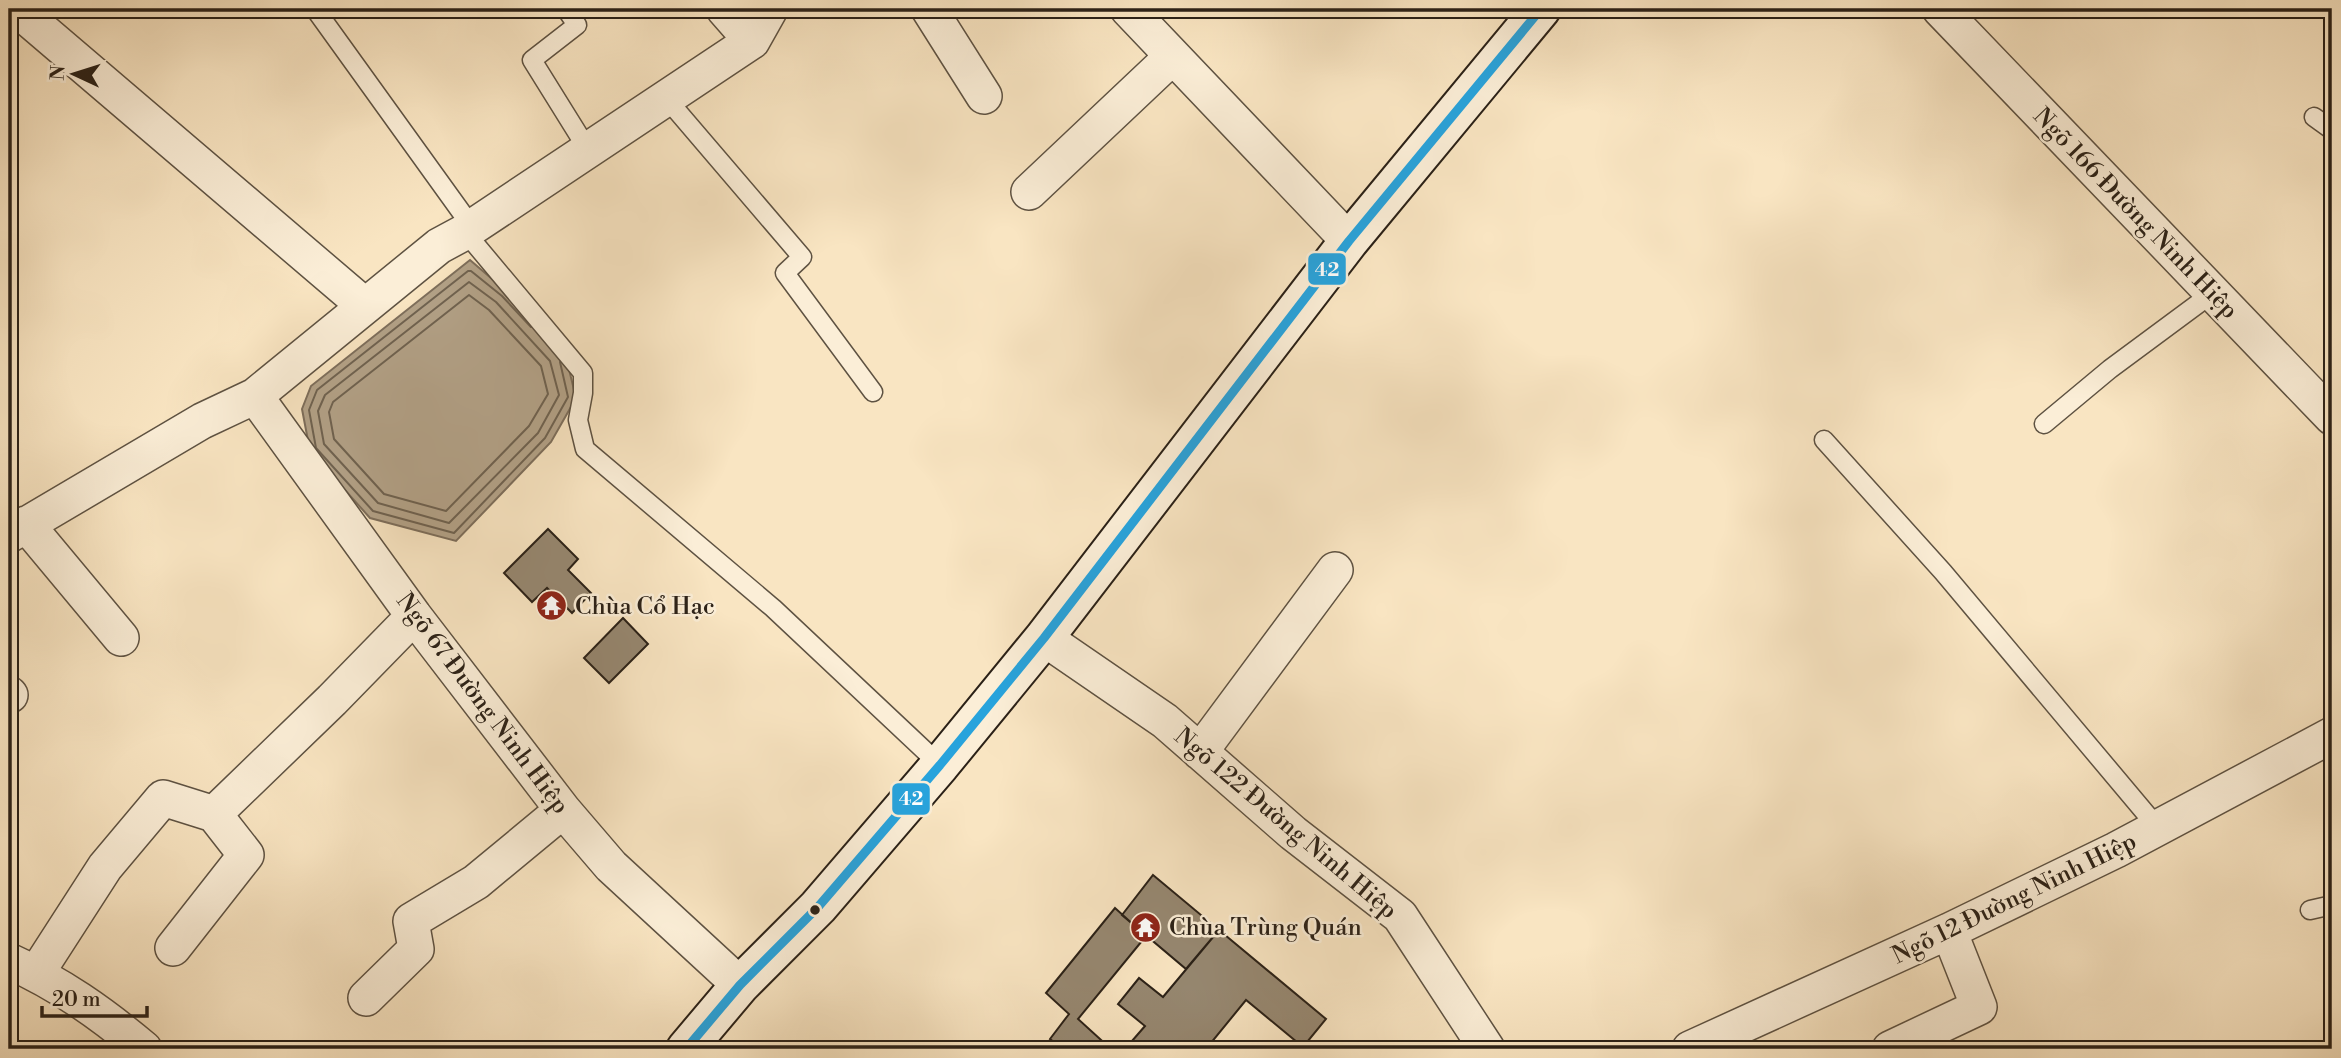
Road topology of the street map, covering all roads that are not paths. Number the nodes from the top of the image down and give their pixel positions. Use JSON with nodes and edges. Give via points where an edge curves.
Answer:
{"nodes":[{"id":1,"x":17,"y":9,"type":"edge"},
{"id":2,"x":315,"y":9,"type":"edge"},
{"id":3,"x":566,"y":9,"type":"edge"},
{"id":4,"x":724,"y":9,"type":"edge"},
{"id":5,"x":770,"y":9,"type":"edge"},
{"id":6,"x":929,"y":9,"type":"edge"},
{"id":7,"x":1128,"y":9,"type":"edge"},
{"id":8,"x":1541,"y":9,"type":"edge"},
{"id":9,"x":1940,"y":9,"type":"edge"},
{"id":10,"x":752,"y":41,"type":"junction"},
{"id":11,"x":1172,"y":57,"type":"junction"},
{"id":12,"x":984,"y":96,"type":"dead end"},
{"id":13,"x":666,"y":98,"type":"junction"},
{"id":14,"x":2314,"y":117,"type":"dead end"},
{"id":15,"x":2332,"y":130,"type":"edge"},
{"id":16,"x":588,"y":150,"type":"junction"},
{"id":17,"x":1029,"y":192,"type":"dead end"},
{"id":18,"x":469,"y":230,"type":"junction"},
{"id":19,"x":1349,"y":242,"type":"junction"},
{"id":20,"x":2214,"y":292,"type":"junction"},
{"id":21,"x":365,"y":306,"type":"junction"},
{"id":22,"x":873,"y":392,"type":"dead end"},
{"id":23,"x":255,"y":396,"type":"junction"},
{"id":24,"x":2332,"y":417,"type":"edge"},
{"id":25,"x":2044,"y":424,"type":"dead end"},
{"id":26,"x":1825,"y":440,"type":"dead end"},
{"id":27,"x":17,"y":529,"type":"edge"},
{"id":28,"x":1335,"y":570,"type":"dead end"},
{"id":29,"x":414,"y":616,"type":"junction"},
{"id":30,"x":121,"y":638,"type":"dead end"},
{"id":31,"x":1044,"y":638,"type":"junction"},
{"id":32,"x":2332,"y":735,"type":"edge"},
{"id":33,"x":1200,"y":751,"type":"junction"},
{"id":34,"x":940,"y":765,"type":"junction"},
{"id":35,"x":563,"y":810,"type":"junction"},
{"id":36,"x":214,"y":814,"type":"junction"},
{"id":37,"x":2158,"y":828,"type":"junction"},
{"id":38,"x":2332,"y":905,"type":"edge"},
{"id":39,"x":2310,"y":911,"type":"dead end"},
{"id":40,"x":1949,"y":931,"type":"junction"},
{"id":41,"x":173,"y":948,"type":"dead end"},
{"id":42,"x":22,"y":968,"type":"edge"},
{"id":43,"x":740,"y":985,"type":"junction"},
{"id":44,"x":366,"y":998,"type":"dead end"},
{"id":45,"x":144,"y":1049,"type":"edge"},
{"id":46,"x":686,"y":1049,"type":"edge"},
{"id":47,"x":1486,"y":1049,"type":"edge"},
{"id":48,"x":1690,"y":1049,"type":"edge"},
{"id":49,"x":1890,"y":1049,"type":"edge"}],
"edges":[{"from":1,"to":21,"type":"street"},
{"from":2,"to":18,"type":"lane"},
{"from":3,"to":16,"type":"lane","via":[[577,25],[532,60]]},
{"from":4,"to":10,"type":"street"},
{"from":5,"to":10,"type":"street"},
{"from":6,"to":12,"type":"street"},
{"from":7,"to":11,"type":"street"},
{"from":8,"to":19,"type":"main road"},
{"from":9,"to":20,"type":"street","name":"Ngõ 166 Đường Ninh Hiệp"},
{"from":10,"to":13,"type":"street"},
{"from":11,"to":17,"type":"street"},
{"from":11,"to":19,"type":"street"},
{"from":13,"to":16,"type":"street"},
{"from":13,"to":22,"type":"lane","via":[[802,257],[785,272]]},
{"from":14,"to":15,"type":"lane"},
{"from":16,"to":18,"type":"street"},
{"from":18,"to":21,"type":"street","via":[[439,246]]},
{"from":18,"to":34,"type":"lane","via":[[583,373],[578,420],[585,449],[773,608]]},
{"from":19,"to":31,"type":"main road"},
{"from":20,"to":24,"type":"street","name":"Ngõ 166 Đường Ninh Hiệp"},
{"from":20,"to":25,"type":"lane"},
{"from":21,"to":23,"type":"street"},
{"from":23,"to":27,"type":"street","via":[[202,421]]},
{"from":23,"to":29,"type":"street","name":"Ngõ 67 Đường Ninh Hiệp"},
{"from":26,"to":37,"type":"lane","via":[[1943,572]]},
{"from":27,"to":30,"type":"street"},
{"from":28,"to":33,"type":"street"},
{"from":29,"to":35,"type":"street","name":"Ngõ 67 Đường Ninh Hiệp"},
{"from":29,"to":36,"type":"street"},
{"from":31,"to":33,"type":"street","name":"Ngõ 122 Đường Ninh Hiệp","via":[[1165,721]]},
{"from":31,"to":34,"type":"main road"},
{"from":32,"to":37,"type":"street","name":"Ngõ 12 Đường Ninh Hiệp"},
{"from":33,"to":47,"type":"street","name":"Ngõ 122 Đường Ninh Hiệp","via":[[1293,833],[1400,916]]},
{"from":34,"to":43,"type":"main road","via":[[818,907]]},
{"from":35,"to":43,"type":"street","name":"Ngõ 67 Đường Ninh Hiệp","via":[[611,866]]},
{"from":35,"to":44,"type":"street","via":[[476,882],[411,921],[416,949]]},
{"from":36,"to":41,"type":"street","via":[[246,855]]},
{"from":36,"to":42,"type":"street","via":[[163,798]]},
{"from":37,"to":40,"type":"street","name":"Ngõ 12 Đường Ninh Hiệp"},
{"from":38,"to":39,"type":"lane"},
{"from":40,"to":48,"type":"street","name":"Ngõ 12 Đường Ninh Hiệp"},
{"from":40,"to":49,"type":"street","via":[[1979,1007]]},
{"from":42,"to":45,"type":"street","via":[[104,1015]]},
{"from":43,"to":46,"type":"main road"}]}
